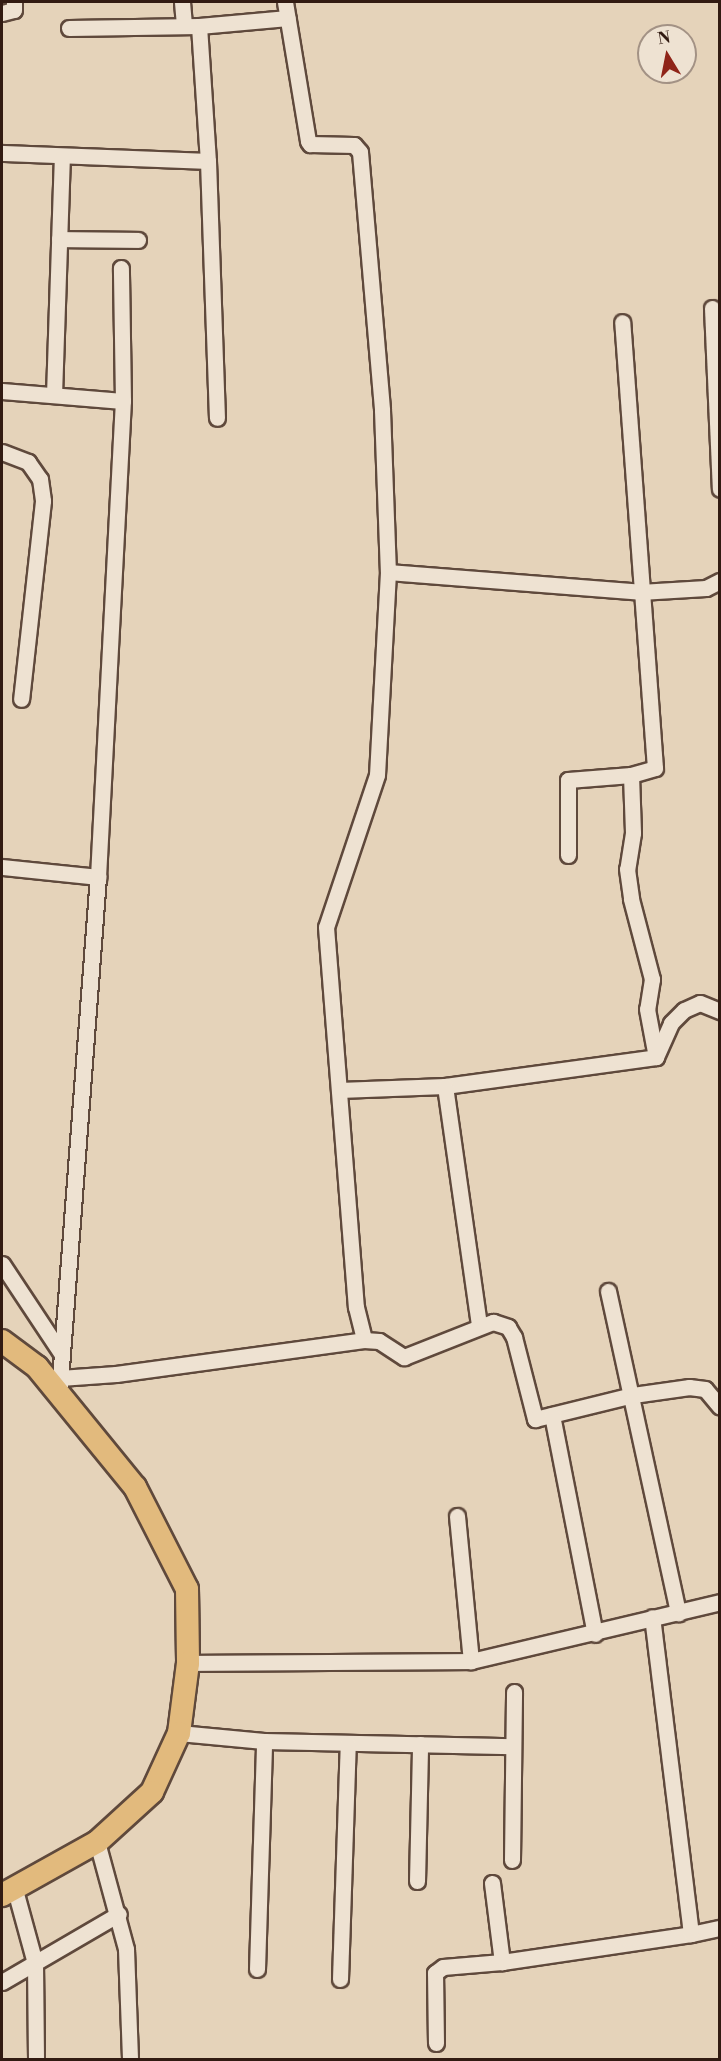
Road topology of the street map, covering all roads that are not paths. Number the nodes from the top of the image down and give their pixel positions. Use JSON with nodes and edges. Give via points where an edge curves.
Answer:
{"nodes":[{"id":1,"x":14,"y":2,"type":"edge"},
{"id":2,"x":182,"y":2,"type":"edge"},
{"id":3,"x":285,"y":2,"type":"edge"},
{"id":4,"x":2,"y":13,"type":"edge"},
{"id":5,"x":288,"y":18,"type":"junction"},
{"id":6,"x":191,"y":26,"type":"junction"},
{"id":7,"x":69,"y":28,"type":"dead end"},
{"id":8,"x":2,"y":153,"type":"edge"},
{"id":9,"x":62,"y":158,"type":"junction"},
{"id":10,"x":208,"y":161,"type":"junction"},
{"id":11,"x":60,"y":239,"type":"junction"},
{"id":12,"x":138,"y":240,"type":"dead end"},
{"id":13,"x":121,"y":268,"type":"dead end"},
{"id":14,"x":712,"y":308,"type":"dead end"},
{"id":15,"x":622,"y":322,"type":"dead end"},
{"id":16,"x":2,"y":391,"type":"edge"},
{"id":17,"x":54,"y":395,"type":"junction"},
{"id":18,"x":123,"y":400,"type":"junction"},
{"id":19,"x":216,"y":418,"type":"dead end"},
{"id":20,"x":2,"y":452,"type":"edge"},
{"id":21,"x":720,"y":489,"type":"edge"},
{"id":22,"x":388,"y":572,"type":"junction"},
{"id":23,"x":720,"y":581,"type":"edge"},
{"id":24,"x":640,"y":592,"type":"junction"},
{"id":25,"x":21,"y":699,"type":"dead end"},
{"id":26,"x":631,"y":776,"type":"junction"},
{"id":27,"x":568,"y":855,"type":"dead end"},
{"id":28,"x":2,"y":867,"type":"edge"},
{"id":29,"x":98,"y":878,"type":"junction"},
{"id":30,"x":720,"y":1011,"type":"edge"},
{"id":31,"x":656,"y":1057,"type":"junction"},
{"id":32,"x":445,"y":1086,"type":"junction"},
{"id":33,"x":339,"y":1090,"type":"junction"},
{"id":34,"x":2,"y":1264,"type":"edge"},
{"id":35,"x":608,"y":1292,"type":"dead end"},
{"id":36,"x":479,"y":1325,"type":"junction"},
{"id":37,"x":364,"y":1340,"type":"junction"},
{"id":38,"x":2,"y":1341,"type":"edge"},
{"id":39,"x":62,"y":1353,"type":"junction"},
{"id":40,"x":59,"y":1385,"type":"junction"},
{"id":41,"x":633,"y":1395,"type":"junction"},
{"id":42,"x":720,"y":1407,"type":"edge"},
{"id":43,"x":552,"y":1415,"type":"junction"},
{"id":44,"x":457,"y":1516,"type":"dead end"},
{"id":45,"x":720,"y":1602,"type":"edge"},
{"id":46,"x":678,"y":1613,"type":"junction"},
{"id":47,"x":652,"y":1617,"type":"junction"},
{"id":48,"x":595,"y":1634,"type":"junction"},
{"id":49,"x":471,"y":1661,"type":"junction"},
{"id":50,"x":188,"y":1663,"type":"junction"},
{"id":51,"x":514,"y":1692,"type":"dead end"},
{"id":52,"x":179,"y":1733,"type":"junction"},
{"id":53,"x":264,"y":1741,"type":"junction"},
{"id":54,"x":348,"y":1743,"type":"junction"},
{"id":55,"x":420,"y":1744,"type":"junction"},
{"id":56,"x":513,"y":1746,"type":"junction"},
{"id":57,"x":97,"y":1842,"type":"junction"},
{"id":58,"x":512,"y":1860,"type":"dead end"},
{"id":59,"x":417,"y":1881,"type":"dead end"},
{"id":60,"x":492,"y":1883,"type":"dead end"},
{"id":61,"x":8,"y":1892,"type":"edge"},
{"id":62,"x":119,"y":1914,"type":"junction"},
{"id":63,"x":720,"y":1928,"type":"edge"},
{"id":64,"x":691,"y":1935,"type":"junction"},
{"id":65,"x":502,"y":1962,"type":"junction"},
{"id":66,"x":34,"y":1963,"type":"junction"},
{"id":67,"x":257,"y":1969,"type":"dead end"},
{"id":68,"x":340,"y":1980,"type":"dead end"},
{"id":69,"x":2,"y":1982,"type":"edge"},
{"id":70,"x":436,"y":2043,"type":"dead end"},
{"id":71,"x":36,"y":2060,"type":"edge"},
{"id":72,"x":130,"y":2060,"type":"edge"}],
"edges":[{"from":1,"to":4,"type":"street","via":[[14,10]]},
{"from":2,"to":6,"type":"street"},
{"from":3,"to":5,"type":"street"},
{"from":5,"to":6,"type":"street"},
{"from":5,"to":22,"type":"street","via":[[308,141],[354,146],[360,152],[382,410]]},
{"from":6,"to":7,"type":"street"},
{"from":6,"to":10,"type":"street"},
{"from":8,"to":9,"type":"street"},
{"from":9,"to":10,"type":"street"},
{"from":9,"to":11,"type":"street"},
{"from":10,"to":19,"type":"street"},
{"from":11,"to":12,"type":"street"},
{"from":11,"to":17,"type":"street"},
{"from":13,"to":18,"type":"street"},
{"from":14,"to":21,"type":"street"},
{"from":15,"to":24,"type":"street"},
{"from":16,"to":17,"type":"street"},
{"from":17,"to":18,"type":"street"},
{"from":18,"to":29,"type":"street"},
{"from":20,"to":25,"type":"street","via":[[28,462],[40,479],[43,501]]},
{"from":22,"to":24,"type":"street"},
{"from":22,"to":33,"type":"street","via":[[377,775],[326,927]]},
{"from":23,"to":24,"type":"street","via":[[706,588]]},
{"from":24,"to":26,"type":"street","via":[[655,768]]},
{"from":26,"to":27,"type":"street","via":[[568,780]]},
{"from":26,"to":31,"type":"street","via":[[633,833],[627,869],[630,899],[652,978],[647,1009]]},
{"from":28,"to":29,"type":"street"},
{"from":29,"to":39,"type":"street"},
{"from":30,"to":31,"type":"street","via":[[700,1003],[684,1010],[671,1023]]},
{"from":31,"to":32,"type":"street"},
{"from":32,"to":33,"type":"street"},
{"from":32,"to":36,"type":"street"},
{"from":33,"to":37,"type":"street","via":[[356,1307]]},
{"from":34,"to":39,"type":"street"},
{"from":35,"to":41,"type":"street"},
{"from":36,"to":37,"type":"street","via":[[404,1357],[379,1341]]},
{"from":36,"to":43,"type":"street","via":[[493,1322],[508,1327],[514,1337],[532,1417]]},
{"from":37,"to":40,"type":"street"},
{"from":38,"to":40,"type":"main road"},
{"from":39,"to":40,"type":"street"},
{"from":40,"to":50,"type":"main road","via":[[135,1487],[187,1589]]},
{"from":41,"to":42,"type":"street","via":[[705,1389]]},
{"from":41,"to":43,"type":"street"},
{"from":41,"to":46,"type":"street"},
{"from":43,"to":48,"type":"street"},
{"from":44,"to":49,"type":"street"},
{"from":45,"to":46,"type":"street"},
{"from":46,"to":47,"type":"street"},
{"from":47,"to":48,"type":"street"},
{"from":47,"to":64,"type":"street"},
{"from":48,"to":49,"type":"street"},
{"from":49,"to":50,"type":"street"},
{"from":50,"to":52,"type":"main road"},
{"from":51,"to":56,"type":"street"},
{"from":52,"to":53,"type":"street"},
{"from":52,"to":57,"type":"main road","via":[[152,1792]]},
{"from":53,"to":54,"type":"street"},
{"from":53,"to":67,"type":"street"},
{"from":54,"to":55,"type":"street"},
{"from":54,"to":68,"type":"street"},
{"from":55,"to":56,"type":"street"},
{"from":55,"to":59,"type":"street"},
{"from":56,"to":58,"type":"street"},
{"from":57,"to":61,"type":"main road"},
{"from":57,"to":62,"type":"street"},
{"from":60,"to":65,"type":"street"},
{"from":61,"to":66,"type":"street"},
{"from":62,"to":66,"type":"street"},
{"from":62,"to":72,"type":"street","via":[[126,1949]]},
{"from":63,"to":64,"type":"street"},
{"from":64,"to":65,"type":"street"},
{"from":65,"to":70,"type":"street","via":[[443,1967],[435,1973]]},
{"from":66,"to":69,"type":"street"},
{"from":66,"to":71,"type":"street"}]}
